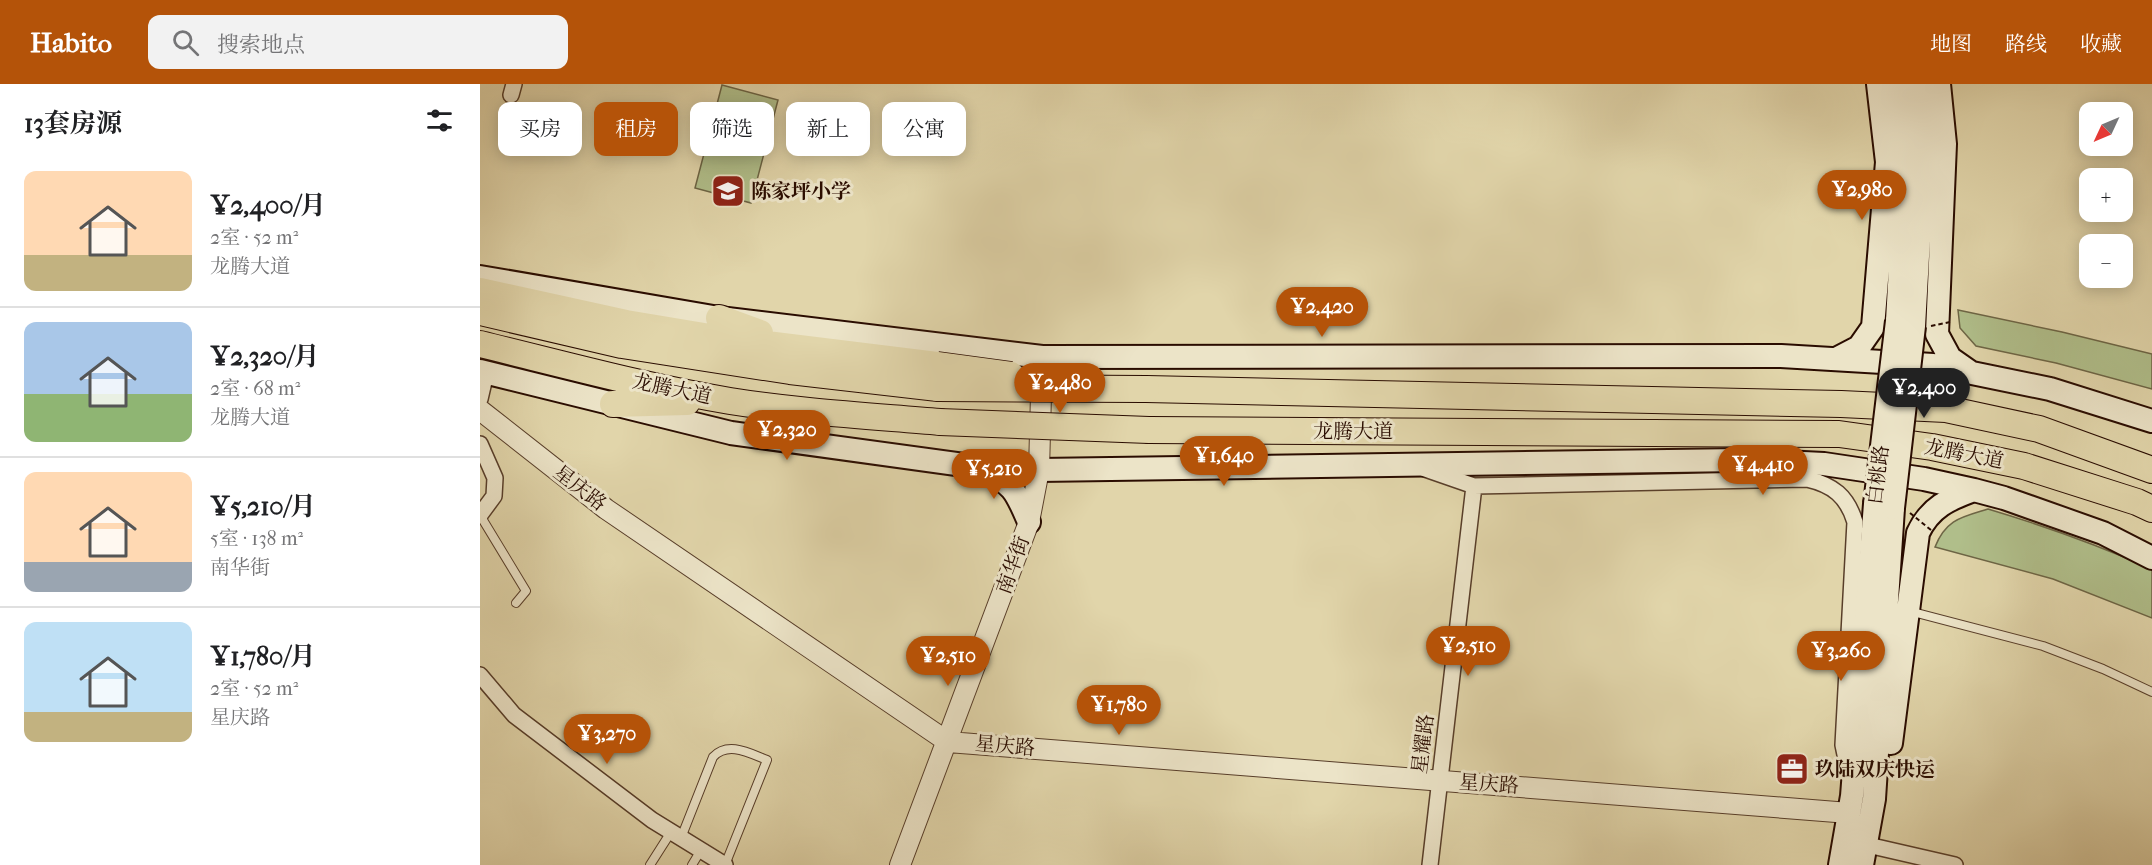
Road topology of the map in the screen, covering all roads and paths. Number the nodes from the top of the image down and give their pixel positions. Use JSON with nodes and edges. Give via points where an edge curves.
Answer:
{"nodes":[{"id":1,"x":1878,"y":84,"type":"edge"},
{"id":2,"x":1897,"y":84,"type":"edge"},
{"id":3,"x":1918,"y":84,"type":"edge"},
{"id":4,"x":1939,"y":84,"type":"edge"},
{"id":5,"x":480,"y":277,"type":"edge"},
{"id":6,"x":480,"y":291,"type":"edge"},
{"id":7,"x":480,"y":312,"type":"edge"},
{"id":8,"x":1905,"y":324,"type":"junction"},
{"id":9,"x":714,"y":328,"type":"junction"},
{"id":10,"x":480,"y":344,"type":"edge"},
{"id":11,"x":1042,"y":357,"type":"junction"},
{"id":12,"x":1836,"y":359,"type":"junction"},
{"id":13,"x":483,"y":372,"type":"edge"},
{"id":14,"x":1971,"y":373,"type":"junction"},
{"id":15,"x":938,"y":376,"type":"junction"},
{"id":16,"x":480,"y":399,"type":"edge"},
{"id":17,"x":729,"y":401,"type":"junction"},
{"id":18,"x":613,"y":404,"type":"junction"},
{"id":19,"x":480,"y":410,"type":"edge"},
{"id":20,"x":2152,"y":421,"type":"edge"},
{"id":21,"x":2039,"y":429,"type":"junction"},
{"id":22,"x":480,"y":444,"type":"edge"},
{"id":23,"x":2152,"y":458,"type":"edge"},
{"id":24,"x":1408,"y":464,"type":"junction"},
{"id":25,"x":971,"y":466,"type":"junction"},
{"id":26,"x":2024,"y":466,"type":"junction"},
{"id":27,"x":1039,"y":470,"type":"junction"},
{"id":28,"x":2152,"y":470,"type":"edge"},
{"id":29,"x":1474,"y":486,"type":"junction"},
{"id":30,"x":1974,"y":490,"type":"junction"},
{"id":31,"x":2152,"y":509,"type":"edge"},
{"id":32,"x":481,"y":513,"type":"edge"},
{"id":33,"x":1029,"y":522,"type":"junction"},
{"id":34,"x":2152,"y":527,"type":"edge"},
{"id":35,"x":2152,"y":558,"type":"edge"},
{"id":36,"x":516,"y":603,"type":"dead end"},
{"id":37,"x":1907,"y":610,"type":"junction"},
{"id":38,"x":480,"y":675,"type":"edge"},
{"id":39,"x":2152,"y":692,"type":"edge"},
{"id":40,"x":948,"y":742,"type":"junction"},
{"id":41,"x":1440,"y":780,"type":"junction"},
{"id":42,"x":1858,"y":802,"type":"junction"},
{"id":43,"x":676,"y":835,"type":"junction"},
{"id":44,"x":701,"y":850,"type":"junction"},
{"id":45,"x":1857,"y":850,"type":"edge"},
{"id":46,"x":1947,"y":864,"type":"edge"},
{"id":47,"x":650,"y":865,"type":"edge"},
{"id":48,"x":692,"y":865,"type":"edge"},
{"id":49,"x":725,"y":865,"type":"edge"},
{"id":50,"x":900,"y":865,"type":"edge"},
{"id":51,"x":1430,"y":865,"type":"edge"},
{"id":52,"x":1840,"y":865,"type":"edge"}],
"edges":[{"from":1,"to":12,"type":"main road","via":[[1887,162],[1873,327],[1859,347]]},
{"from":2,"to":8,"type":"main road","name":"白桃路","via":[[1905,160]]},
{"from":3,"to":8,"type":"main road","name":"白桃路","via":[[1924,152]]},
{"from":4,"to":14,"type":"main road","via":[[1945,144],[1937,334],[1950,358]]},
{"from":5,"to":9,"type":"main road"},
{"from":6,"to":9,"type":"highway","via":[[626,323]]},
{"from":7,"to":15,"type":"highway","name":"龙腾大道","via":[[622,345],[790,371]]},
{"from":8,"to":42,"type":"main road","name":"白桃路","bridge":true,"via":[[1884,506]]},
{"from":9,"to":11,"type":"main road"},
{"from":9,"to":15,"type":"highway"},
{"from":10,"to":17,"type":"highway","name":"龙腾大道"},
{"from":11,"to":12,"type":"main road"},
{"from":11,"to":27,"type":"street","name":"南华街"},
{"from":12,"to":14,"type":"main road","via":[[1933,365]]},
{"from":13,"to":16,"type":"street"},
{"from":13,"to":18,"type":"main road"},
{"from":14,"to":20,"type":"main road","via":[[2050,389]]},
{"from":15,"to":21,"type":"highway","name":"龙腾大道","bridge":true,"via":[[1110,388],[1946,409]]},
{"from":17,"to":18,"type":"highway"},
{"from":17,"to":26,"type":"highway","name":"龙腾大道","bridge":true,"via":[[940,422],[1149,430],[1839,434],[1932,447]]},
{"from":18,"to":25,"type":"main road","via":[[731,433]]},
{"from":19,"to":40,"type":"street","name":"星庆路","via":[[606,509]]},
{"from":21,"to":23,"type":"highway"},
{"from":21,"to":28,"type":"highway","name":"龙腾大道"},
{"from":22,"to":32,"type":"street","via":[[495,478],[494,496]]},
{"from":24,"to":27,"type":"main road"},
{"from":24,"to":29,"type":"street"},
{"from":24,"to":30,"type":"main road","via":[[1781,461],[1871,470]]},
{"from":25,"to":27,"type":"main road"},
{"from":25,"to":33,"type":"main road","via":[[1002,479],[1018,495]]},
{"from":26,"to":31,"type":"highway","name":"龙腾大道"},
{"from":26,"to":34,"type":"highway"},
{"from":27,"to":33,"type":"street","name":"南华街"},
{"from":29,"to":41,"type":"street","name":"星耀路"},
{"from":29,"to":42,"type":"street","via":[[1807,479],[1833,488],[1844,498],[1855,522],[1843,745]]},
{"from":30,"to":35,"type":"main road","via":[[2103,533]]},
{"from":30,"to":37,"type":"main road","via":[[1941,505],[1924,520],[1916,545]]},
{"from":32,"to":36,"type":"lane","via":[[526,591]]},
{"from":33,"to":40,"type":"street","name":"南华街"},
{"from":37,"to":39,"type":"lane","via":[[2043,646]]},
{"from":37,"to":42,"type":"main road","via":[[1892,740]]},
{"from":38,"to":43,"type":"street","via":[[514,715]]},
{"from":40,"to":41,"type":"street","name":"星庆路"},
{"from":40,"to":50,"type":"street","name":"南华街"},
{"from":41,"to":42,"type":"street","name":"星庆路"},
{"from":41,"to":51,"type":"street","name":"星耀路"},
{"from":42,"to":45,"type":"main road","name":"白桃路"},
{"from":43,"to":44,"type":"street"},
{"from":43,"to":47,"type":"lane"},
{"from":43,"to":49,"type":"lane","via":[[719,751],[728,747],[767,760]]},
{"from":44,"to":48,"type":"lane"},
{"from":44,"to":49,"type":"street"},
{"from":45,"to":46,"type":"street"},
{"from":45,"to":52,"type":"main road","name":"白桃路"}]}
